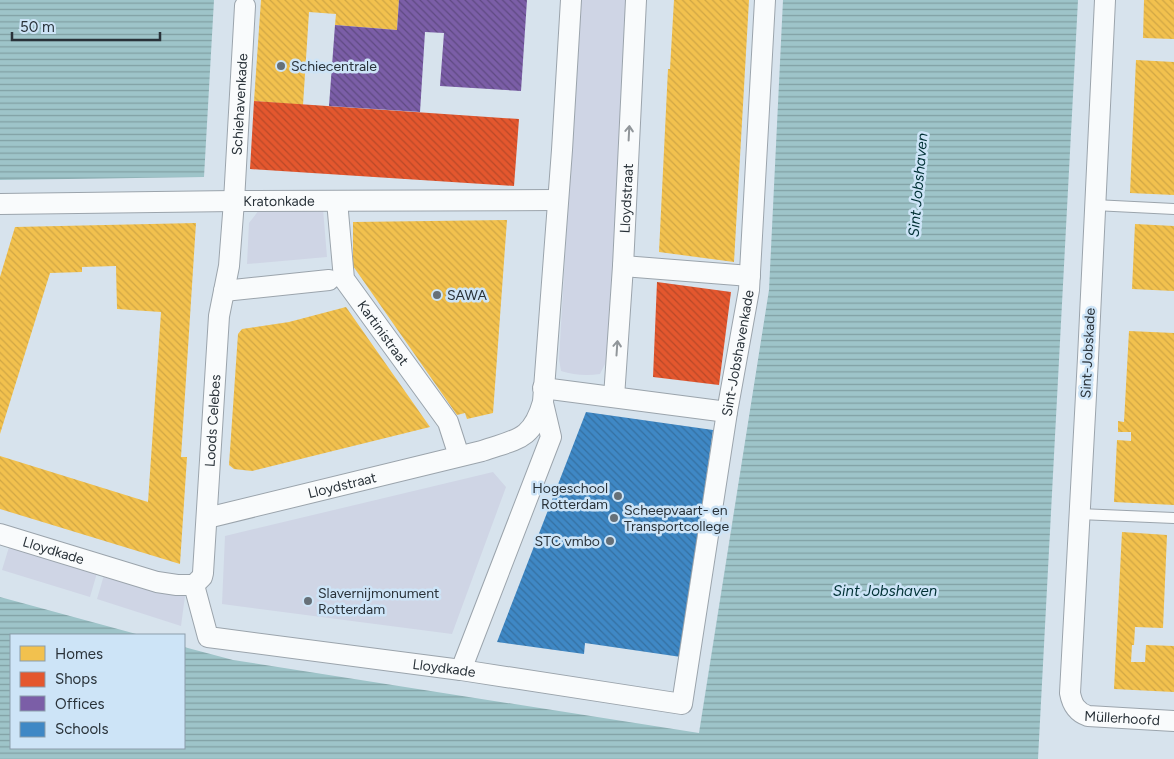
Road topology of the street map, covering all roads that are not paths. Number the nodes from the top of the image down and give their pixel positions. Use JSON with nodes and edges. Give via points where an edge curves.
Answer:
{"nodes":[{"id":1,"x":571,"y":0,"type":"edge"},
{"id":2,"x":636,"y":0,"type":"edge"},
{"id":3,"x":765,"y":0,"type":"edge"},
{"id":4,"x":1105,"y":0,"type":"edge"},
{"id":5,"x":245,"y":6,"type":"dead end"},
{"id":6,"x":557,"y":200,"type":"junction"},
{"id":7,"x":234,"y":201,"type":"junction"},
{"id":8,"x":338,"y":201,"type":"junction"},
{"id":9,"x":0,"y":204,"type":"edge"},
{"id":10,"x":1094,"y":205,"type":"junction"},
{"id":11,"x":1174,"y":209,"type":"edge"},
{"id":12,"x":623,"y":266,"type":"junction"},
{"id":13,"x":750,"y":276,"type":"junction"},
{"id":14,"x":329,"y":280,"type":"dead end"},
{"id":15,"x":224,"y":291,"type":"junction"},
{"id":16,"x":543,"y":395,"type":"junction"},
{"id":17,"x":614,"y":397,"type":"junction"},
{"id":18,"x":727,"y":412,"type":"junction"},
{"id":19,"x":459,"y":456,"type":"junction"},
{"id":20,"x":1079,"y":514,"type":"junction"},
{"id":21,"x":207,"y":518,"type":"junction"},
{"id":22,"x":1174,"y":518,"type":"edge"},
{"id":23,"x":0,"y":534,"type":"edge"},
{"id":24,"x":194,"y":585,"type":"junction"},
{"id":25,"x":461,"y":670,"type":"junction"},
{"id":26,"x":682,"y":704,"type":"joint"},
{"id":27,"x":1074,"y":706,"type":"joint"},
{"id":28,"x":1174,"y":721,"type":"edge"}],
"edges":[{"from":1,"to":6,"type":"street","name":"Lloydstraat"},
{"from":12,"to":2,"type":"street","name":"Lloydstraat","one_way":true},
{"from":3,"to":13,"type":"street","name":"Sint-Jobshavenkade"},
{"from":4,"to":10,"type":"street","name":"Sint-Jobskade"},
{"from":5,"to":7,"type":"street","name":"Schiehavenkade"},
{"from":6,"to":8,"type":"street","name":"Kratonkade"},
{"from":6,"to":16,"type":"street","name":"Lloydstraat"},
{"from":7,"to":8,"type":"street","name":"Kratonkade"},
{"from":7,"to":9,"type":"street","name":"Kratonkade"},
{"from":7,"to":15,"type":"street","name":"Loods Celebes"},
{"from":8,"to":19,"type":"street","name":"Kartinistraat","via":[[344,279],[448,422]]},
{"from":10,"to":11,"type":"lane"},
{"from":10,"to":20,"type":"street","name":"Sint-Jobskade"},
{"from":12,"to":13,"type":"street"},
{"from":17,"to":12,"type":"street","name":"Lloydstraat","one_way":true},
{"from":13,"to":18,"type":"street","name":"Sint-Jobshavenkade"},
{"from":14,"to":15,"type":"street"},
{"from":15,"to":21,"type":"street","name":"Loods Celebes","via":[[219,316]]},
{"from":16,"to":17,"type":"street"},
{"from":16,"to":19,"type":"street","name":"Lloydstraat","via":[[536,423],[523,438]]},
{"from":16,"to":25,"type":"street","name":"Lloydstraat","via":[[552,437]]},
{"from":17,"to":18,"type":"street"},
{"from":18,"to":26,"type":"street","name":"Sint-Jobshavenkade"},
{"from":19,"to":21,"type":"street","name":"Lloydstraat"},
{"from":20,"to":22,"type":"lane"},
{"from":20,"to":27,"type":"street","name":"Sint-Jobskade","via":[[1070,693]]},
{"from":21,"to":24,"type":"street","name":"Loods Celebes","via":[[203,573]]},
{"from":23,"to":24,"type":"street","name":"Lloydkade","via":[[157,582]]},
{"from":24,"to":25,"type":"street","name":"Lloydkade","via":[[208,636]]},
{"from":25,"to":26,"type":"street","name":"Lloydkade"},
{"from":27,"to":28,"type":"street","name":"Müllerhoofd","via":[[1088,716]]}]}
